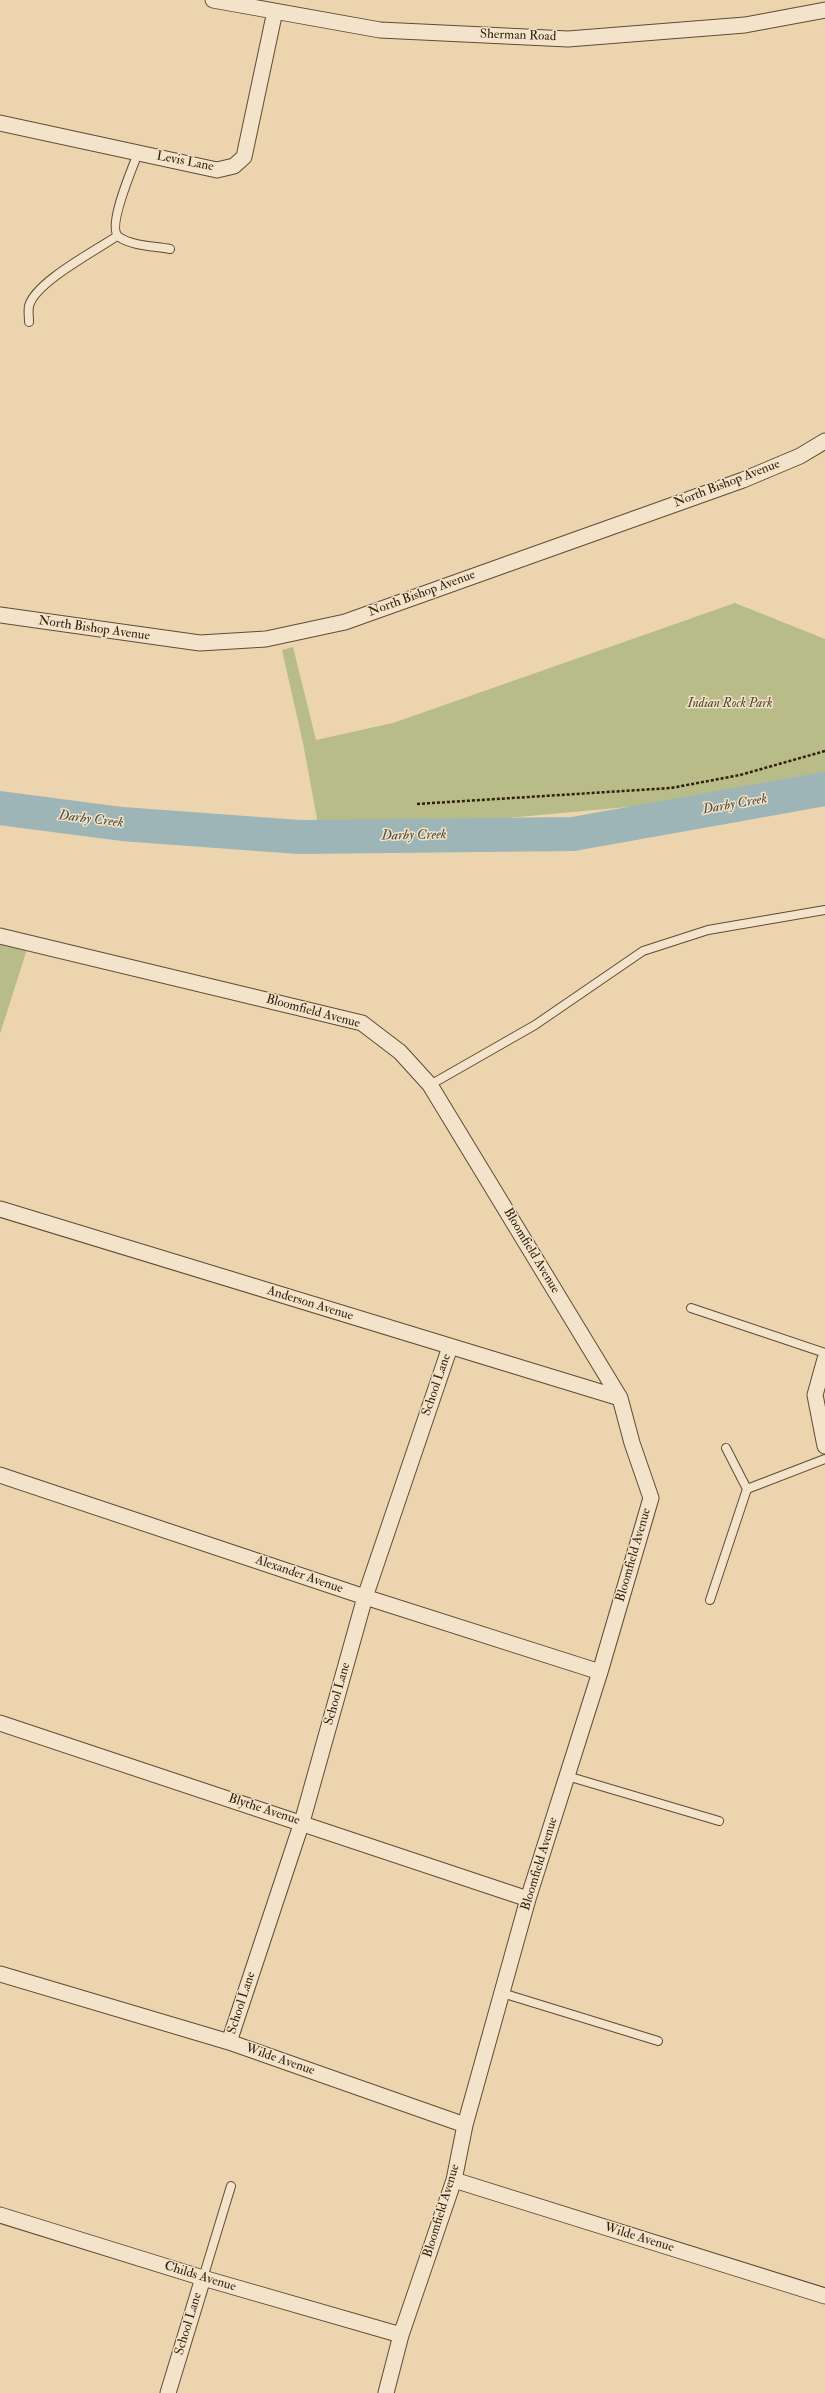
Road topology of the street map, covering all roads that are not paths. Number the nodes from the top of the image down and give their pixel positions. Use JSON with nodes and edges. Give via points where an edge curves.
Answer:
{"nodes":[{"id":1,"x":213,"y":0,"type":"edge"},
{"id":2,"x":825,"y":10,"type":"edge"},
{"id":3,"x":275,"y":11,"type":"junction"},
{"id":4,"x":0,"y":123,"type":"edge"},
{"id":5,"x":138,"y":153,"type":"junction"},
{"id":6,"x":118,"y":236,"type":"junction"},
{"id":7,"x":170,"y":249,"type":"dead end"},
{"id":8,"x":29,"y":322,"type":"dead end"},
{"id":9,"x":825,"y":441,"type":"edge"},
{"id":10,"x":0,"y":616,"type":"edge"},
{"id":11,"x":825,"y":910,"type":"edge"},
{"id":12,"x":0,"y":936,"type":"edge"},
{"id":13,"x":430,"y":1085,"type":"junction"},
{"id":14,"x":0,"y":1209,"type":"edge"},
{"id":15,"x":691,"y":1308,"type":"dead end"},
{"id":16,"x":450,"y":1347,"type":"junction"},
{"id":17,"x":825,"y":1353,"type":"edge"},
{"id":18,"x":825,"y":1359,"type":"edge"},
{"id":19,"x":620,"y":1398,"type":"junction"},
{"id":20,"x":825,"y":1446,"type":"edge"},
{"id":21,"x":726,"y":1448,"type":"dead end"},
{"id":22,"x":825,"y":1459,"type":"edge"},
{"id":23,"x":0,"y":1475,"type":"edge"},
{"id":24,"x":748,"y":1489,"type":"junction"},
{"id":25,"x":365,"y":1597,"type":"junction"},
{"id":26,"x":710,"y":1600,"type":"dead end"},
{"id":27,"x":600,"y":1672,"type":"junction"},
{"id":28,"x":0,"y":1723,"type":"edge"},
{"id":29,"x":567,"y":1776,"type":"junction"},
{"id":30,"x":719,"y":1821,"type":"dead end"},
{"id":31,"x":302,"y":1822,"type":"junction"},
{"id":32,"x":528,"y":1899,"type":"junction"},
{"id":33,"x":0,"y":1974,"type":"edge"},
{"id":34,"x":502,"y":1993,"type":"junction"},
{"id":35,"x":658,"y":2041,"type":"dead end"},
{"id":36,"x":229,"y":2042,"type":"junction"},
{"id":37,"x":465,"y":2125,"type":"junction"},
{"id":38,"x":454,"y":2180,"type":"junction"},
{"id":39,"x":231,"y":2186,"type":"dead end"},
{"id":40,"x":0,"y":2215,"type":"edge"},
{"id":41,"x":203,"y":2278,"type":"junction"},
{"id":42,"x":825,"y":2296,"type":"edge"},
{"id":43,"x":401,"y":2335,"type":"junction"},
{"id":44,"x":168,"y":2393,"type":"edge"},
{"id":45,"x":386,"y":2393,"type":"edge"}],
"edges":[{"from":1,"to":3,"type":"street","name":"Sherman Road"},
{"from":2,"to":3,"type":"street","name":"Sherman Road","via":[[745,25],[568,38],[380,30]]},
{"from":3,"to":5,"type":"street","name":"Levis Lane","via":[[244,157],[234,166],[217,170]]},
{"from":4,"to":5,"type":"street","name":"Levis Lane"},
{"from":5,"to":6,"type":"lane","via":[[115,220],[114,230]]},
{"from":6,"to":7,"type":"lane","via":[[127,241]]},
{"from":6,"to":8,"type":"lane","via":[[41,287],[29,306]]},
{"from":9,"to":10,"type":"street","name":"North Bishop Avenue","via":[[800,456],[743,480],[345,622],[266,640],[200,643]]},
{"from":11,"to":13,"type":"lane","via":[[708,930],[643,951],[535,1025]]},
{"from":12,"to":13,"type":"street","name":"Bloomfield Avenue","via":[[362,1023],[400,1052]]},
{"from":13,"to":19,"type":"street","name":"Bloomfield Avenue"},
{"from":14,"to":16,"type":"street","name":"Anderson Avenue"},
{"from":15,"to":17,"type":"lane"},
{"from":16,"to":19,"type":"street","name":"Anderson Avenue"},
{"from":16,"to":25,"type":"street","name":"School Lane"},
{"from":18,"to":20,"type":"street","via":[[816,1395]]},
{"from":19,"to":27,"type":"street","name":"Bloomfield Avenue","via":[[651,1498]]},
{"from":21,"to":24,"type":"lane"},
{"from":22,"to":24,"type":"lane"},
{"from":23,"to":25,"type":"street","name":"Alexander Avenue"},
{"from":24,"to":26,"type":"lane"},
{"from":25,"to":27,"type":"street","name":"Alexander Avenue"},
{"from":25,"to":31,"type":"street","name":"School Lane"},
{"from":27,"to":29,"type":"street","name":"Bloomfield Avenue"},
{"from":28,"to":31,"type":"street","name":"Blythe Avenue"},
{"from":29,"to":30,"type":"lane"},
{"from":29,"to":32,"type":"street","name":"Bloomfield Avenue"},
{"from":31,"to":32,"type":"street","name":"Blythe Avenue"},
{"from":31,"to":36,"type":"street","name":"School Lane"},
{"from":32,"to":34,"type":"street","name":"Bloomfield Avenue"},
{"from":33,"to":36,"type":"street","name":"Wilde Avenue"},
{"from":34,"to":35,"type":"lane"},
{"from":34,"to":37,"type":"street","name":"Bloomfield Avenue"},
{"from":36,"to":37,"type":"street","name":"Wilde Avenue"},
{"from":37,"to":38,"type":"street","name":"Bloomfield Avenue"},
{"from":38,"to":42,"type":"street","name":"Wilde Avenue"},
{"from":38,"to":43,"type":"street","name":"Bloomfield Avenue"},
{"from":39,"to":41,"type":"lane","name":"School Lane"},
{"from":40,"to":41,"type":"street","name":"Childs Avenue"},
{"from":41,"to":43,"type":"street","name":"Childs Avenue"},
{"from":41,"to":44,"type":"street","name":"School Lane"},
{"from":43,"to":45,"type":"street","name":"Bloomfield Avenue"}]}
